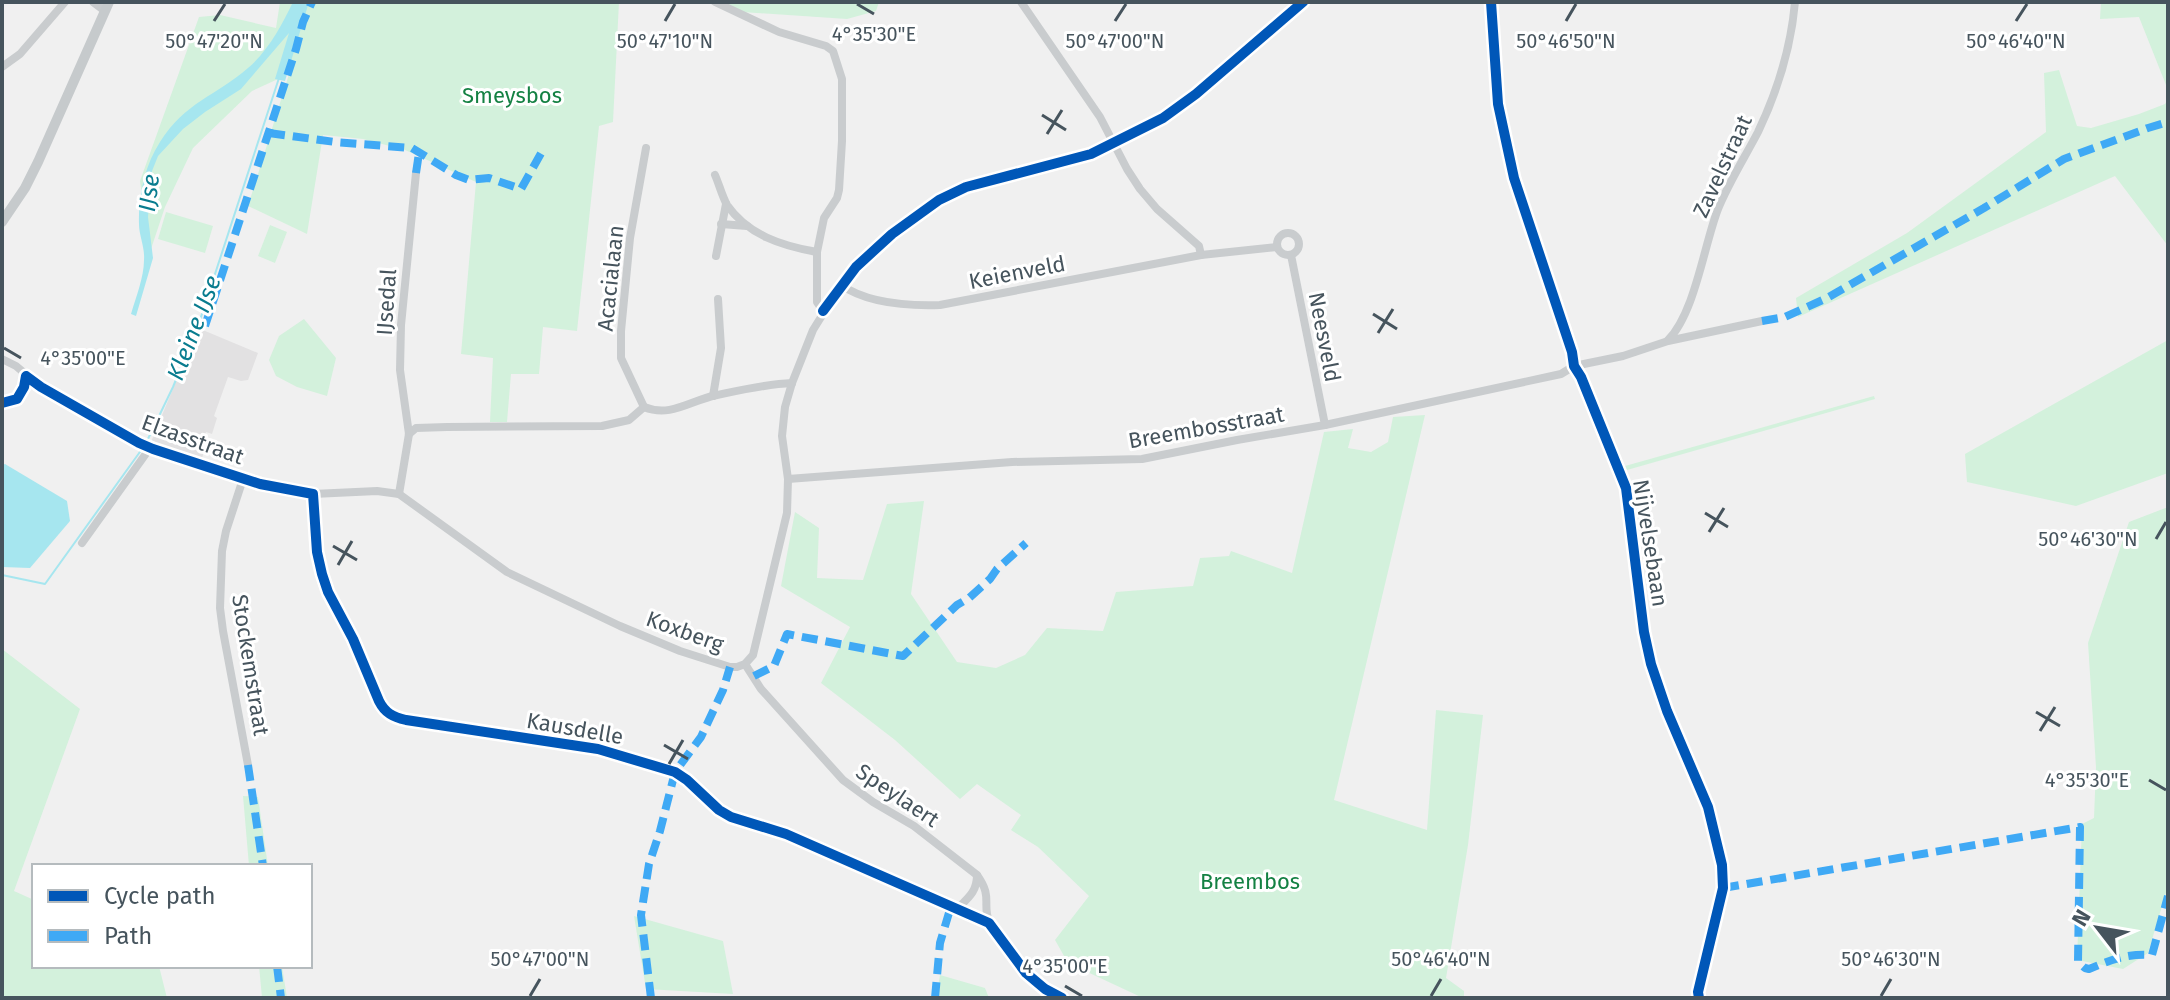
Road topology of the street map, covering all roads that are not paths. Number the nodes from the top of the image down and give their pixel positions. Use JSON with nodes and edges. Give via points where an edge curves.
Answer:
{"nodes":[{"id":1,"x":65,"y":2,"type":"edge"},
{"id":2,"x":93,"y":2,"type":"edge"},
{"id":3,"x":715,"y":2,"type":"edge"},
{"id":4,"x":1021,"y":2,"type":"edge"},
{"id":5,"x":1303,"y":2,"type":"edge"},
{"id":6,"x":1491,"y":2,"type":"edge"},
{"id":7,"x":1795,"y":2,"type":"edge"},
{"id":8,"x":107,"y":6,"type":"edge"},
{"id":9,"x":2,"y":67,"type":"edge"},
{"id":10,"x":1114,"y":143,"type":"junction"},
{"id":11,"x":646,"y":148,"type":"dead end"},
{"id":12,"x":416,"y":173,"type":"dead end"},
{"id":13,"x":715,"y":175,"type":"dead end"},
{"id":14,"x":726,"y":204,"type":"junction"},
{"id":15,"x":2,"y":222,"type":"edge"},
{"id":16,"x":721,"y":224,"type":"junction"},
{"id":17,"x":747,"y":226,"type":"junction"},
{"id":18,"x":1277,"y":247,"type":"junction"},
{"id":19,"x":817,"y":252,"type":"junction"},
{"id":20,"x":1201,"y":255,"type":"junction"},
{"id":21,"x":1291,"y":255,"type":"junction"},
{"id":22,"x":716,"y":256,"type":"dead end"},
{"id":23,"x":841,"y":285,"type":"junction"},
{"id":24,"x":718,"y":299,"type":"dead end"},
{"id":25,"x":823,"y":311,"type":"junction"},
{"id":26,"x":1762,"y":321,"type":"dead end"},
{"id":27,"x":1668,"y":341,"type":"junction"},
{"id":28,"x":2,"y":359,"type":"edge"},
{"id":29,"x":1574,"y":366,"type":"junction"},
{"id":30,"x":26,"y":376,"type":"junction"},
{"id":31,"x":792,"y":383,"type":"junction"},
{"id":32,"x":713,"y":396,"type":"junction"},
{"id":33,"x":2,"y":403,"type":"edge"},
{"id":34,"x":644,"y":407,"type":"junction"},
{"id":35,"x":1325,"y":425,"type":"junction"},
{"id":36,"x":409,"y":434,"type":"junction"},
{"id":37,"x":146,"y":446,"type":"junction"},
{"id":38,"x":243,"y":479,"type":"junction"},
{"id":39,"x":788,"y":479,"type":"junction"},
{"id":40,"x":377,"y":491,"type":"joint"},
{"id":41,"x":313,"y":494,"type":"junction"},
{"id":42,"x":399,"y":494,"type":"junction"},
{"id":43,"x":82,"y":543,"type":"dead end"},
{"id":44,"x":745,"y":664,"type":"junction"},
{"id":45,"x":248,"y":765,"type":"dead end"},
{"id":46,"x":977,"y":875,"type":"junction"},
{"id":47,"x":957,"y":909,"type":"junction"},
{"id":48,"x":989,"y":923,"type":"junction"},
{"id":49,"x":1062,"y":998,"type":"edge"},
{"id":50,"x":1699,"y":998,"type":"edge"}],
"edges":[{"from":1,"to":9,"type":"street"},
{"from":2,"to":8,"type":"street"},
{"from":3,"to":19,"type":"street","via":[[833,51],[842,79],[839,190],[824,218]]},
{"from":4,"to":10,"type":"street"},
{"from":5,"to":10,"type":"street","name":"Koxberg","via":[[1196,94]]},
{"from":6,"to":29,"type":"street","name":"Nijvelsebaan","via":[[1498,104],[1514,178]]},
{"from":7,"to":27,"type":"street","name":"Zavelstraat","via":[[1782,74],[1720,206],[1683,320]]},
{"from":8,"to":15,"type":"main road","via":[[38,162]]},
{"from":10,"to":20,"type":"street","via":[[1140,189],[1199,246]]},
{"from":10,"to":23,"type":"street","name":"Koxberg","via":[[951,193],[892,234]]},
{"from":11,"to":34,"type":"street","name":"Acacialaan","via":[[621,331],[621,358]]},
{"from":12,"to":36,"type":"street","name":"IJsedal","via":[[401,325],[400,370]]},
{"from":13,"to":14,"type":"street"},
{"from":14,"to":16,"type":"street"},
{"from":14,"to":17,"type":"street"},
{"from":16,"to":17,"type":"street"},
{"from":16,"to":22,"type":"street"},
{"from":17,"to":19,"type":"street","via":[[774,241]]},
{"from":18,"to":20,"type":"street","name":"Neesveld"},
{"from":18,"to":21,"type":"street"},
{"from":18,"to":21,"type":"street","name":"Neesveld","via":[[1286,233],[1296,236],[1299,245]]},
{"from":19,"to":25,"type":"street","via":[[817,302]]},
{"from":20,"to":23,"type":"street","name":"Keienveld","via":[[940,305],[914,306],[857,295]]},
{"from":21,"to":35,"type":"street","name":"Neesveld"},
{"from":23,"to":25,"type":"street","name":"Koxberg"},
{"from":24,"to":32,"type":"street","via":[[721,348]]},
{"from":25,"to":31,"type":"street","name":"Koxberg"},
{"from":26,"to":27,"type":"street"},
{"from":27,"to":29,"type":"street"},
{"from":28,"to":30,"type":"street","name":"Elzasstraat"},
{"from":29,"to":35,"type":"street","name":"Breembosstraat","via":[[1561,374]]},
{"from":29,"to":50,"type":"street","name":"Nijvelsebaan","via":[[1626,488],[1651,664],[1708,807],[1720,853],[1723,888]]},
{"from":30,"to":33,"type":"street","via":[[17,399]]},
{"from":30,"to":37,"type":"street","name":"Elzasstraat"},
{"from":31,"to":32,"type":"street"},
{"from":31,"to":39,"type":"street","name":"Koxberg","via":[[782,436]]},
{"from":32,"to":34,"type":"street","via":[[674,410]]},
{"from":34,"to":36,"type":"street","via":[[629,420],[602,426],[416,428]]},
{"from":35,"to":39,"type":"street","name":"Breembosstraat","via":[[1142,459],[1012,462]]},
{"from":36,"to":42,"type":"street","name":"IJsedal"},
{"from":37,"to":38,"type":"street","name":"Elzasstraat"},
{"from":37,"to":43,"type":"street"},
{"from":38,"to":41,"type":"street","name":"Elzasstraat"},
{"from":38,"to":45,"type":"street","name":"Stockemstraat","via":[[222,551],[220,608]]},
{"from":39,"to":44,"type":"street","name":"Koxberg","via":[[781,545],[753,655]]},
{"from":40,"to":41,"type":"street","name":"Elzasstraat"},
{"from":40,"to":42,"type":"street","name":"Koxberg"},
{"from":41,"to":47,"type":"street","name":"Kausdelle","via":[[317,552],[328,592],[390,715],[598,749],[675,772],[731,817],[786,834]]},
{"from":42,"to":44,"type":"street","name":"Koxberg","via":[[507,572],[550,594],[680,651],[730,667]]},
{"from":44,"to":46,"type":"street","name":"Speylaert","via":[[843,780]]},
{"from":46,"to":47,"type":"street","via":[[974,893]]},
{"from":46,"to":48,"type":"street","via":[[987,896]]},
{"from":47,"to":48,"type":"street"},
{"from":48,"to":49,"type":"street","via":[[1026,973]]}]}
